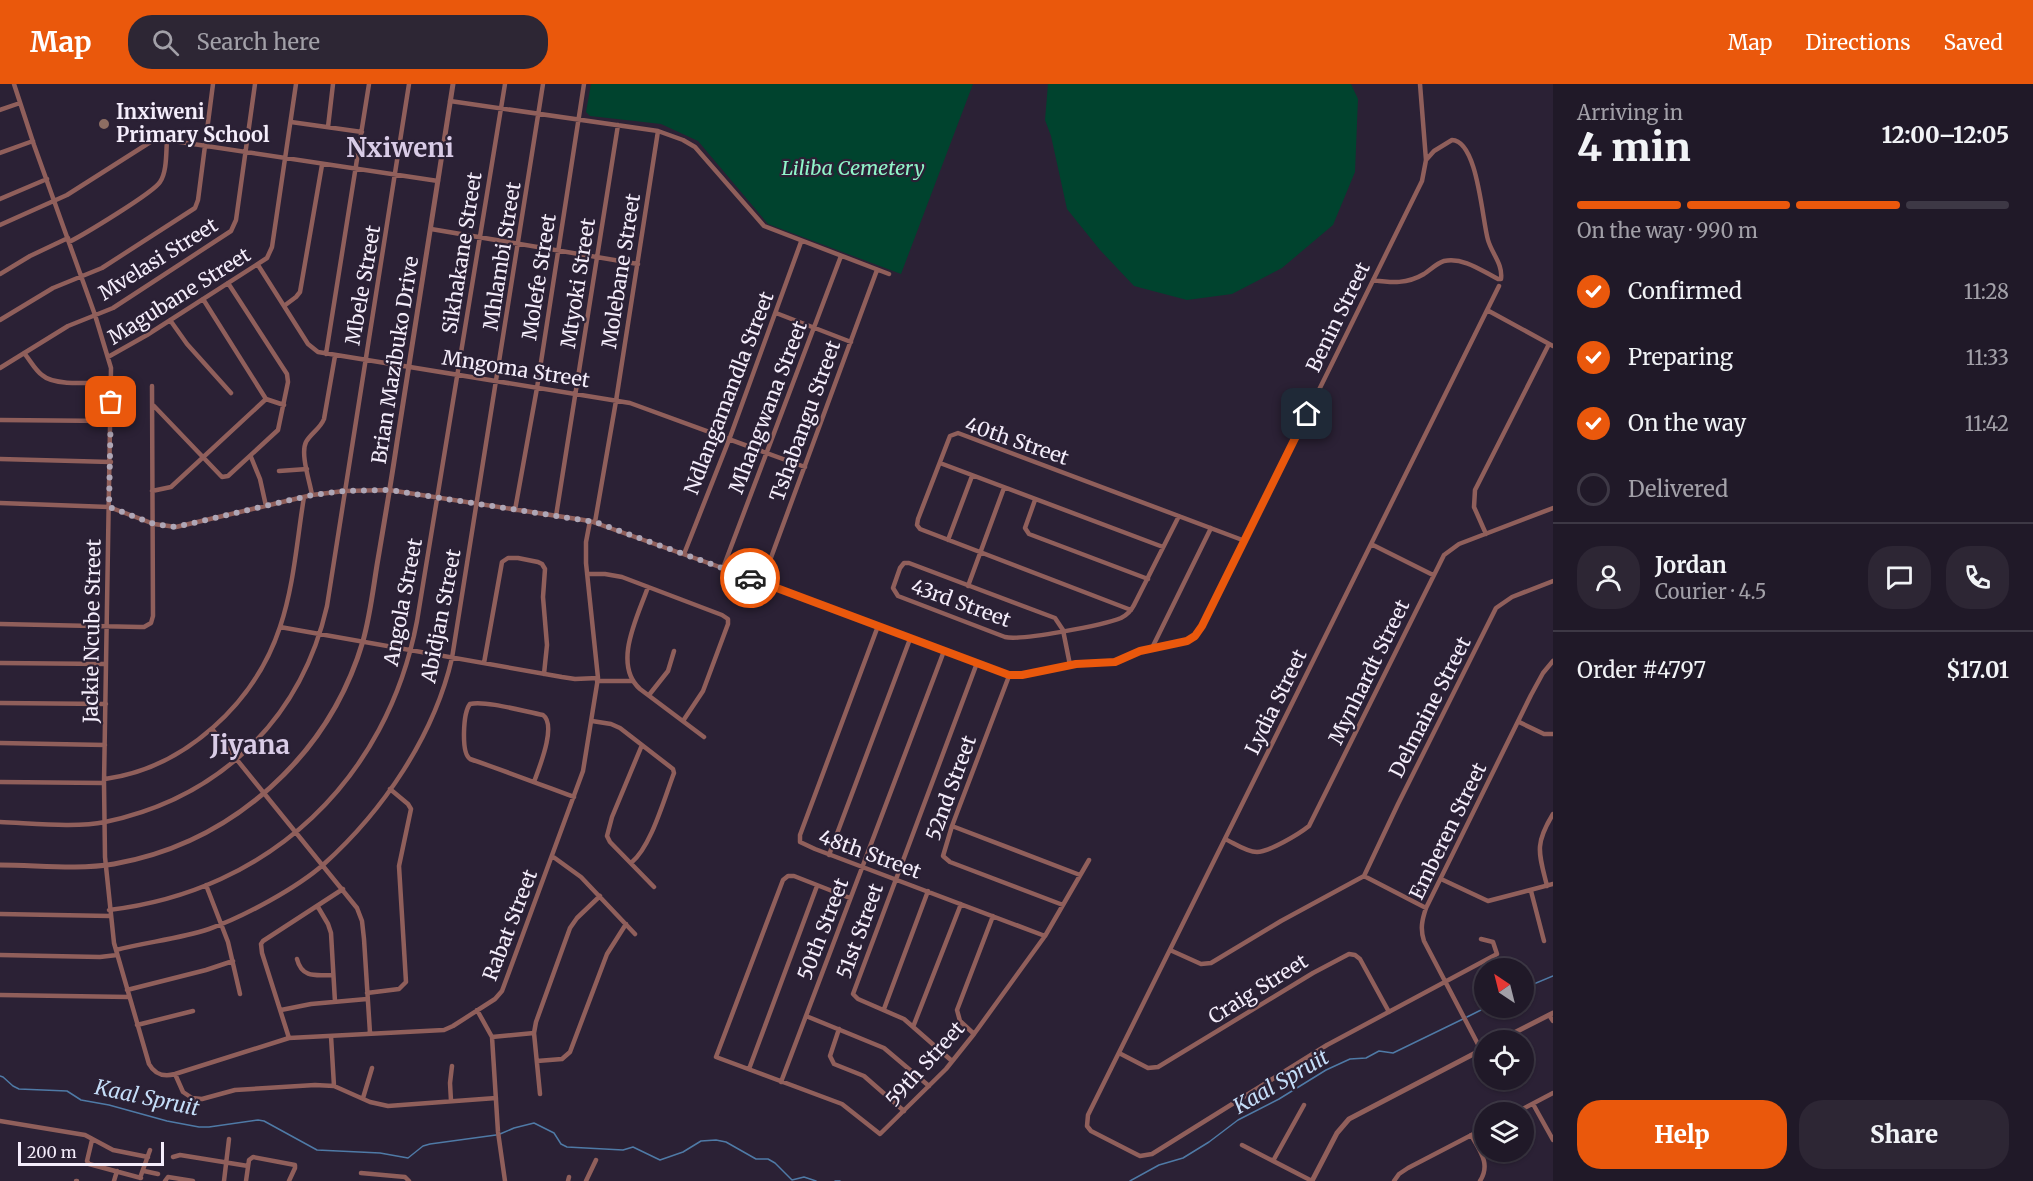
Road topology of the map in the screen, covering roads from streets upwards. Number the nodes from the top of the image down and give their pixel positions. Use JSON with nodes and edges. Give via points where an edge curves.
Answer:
{"nodes":[{"id":1,"x":14,"y":84,"type":"edge"},
{"id":2,"x":213,"y":84,"type":"edge"},
{"id":3,"x":255,"y":84,"type":"edge"},
{"id":4,"x":296,"y":84,"type":"edge"},
{"id":5,"x":333,"y":84,"type":"edge"},
{"id":6,"x":369,"y":84,"type":"edge"},
{"id":7,"x":410,"y":84,"type":"edge"},
{"id":8,"x":453,"y":84,"type":"edge"},
{"id":9,"x":505,"y":84,"type":"edge"},
{"id":10,"x":543,"y":84,"type":"edge"},
{"id":11,"x":584,"y":84,"type":"edge"},
{"id":12,"x":1420,"y":84,"type":"edge"},
{"id":13,"x":450,"y":101,"type":"junction"},
{"id":14,"x":20,"y":103,"type":"junction"},
{"id":15,"x":501,"y":108,"type":"junction"},
{"id":16,"x":0,"y":110,"type":"edge"},
{"id":17,"x":538,"y":115,"type":"junction"},
{"id":18,"x":577,"y":120,"type":"junction"},
{"id":19,"x":291,"y":122,"type":"junction"},
{"id":20,"x":618,"y":125,"type":"junction"},
{"id":21,"x":328,"y":127,"type":"junction"},
{"id":22,"x":658,"y":131,"type":"junction"},
{"id":23,"x":362,"y":132,"type":"junction"},
{"id":24,"x":167,"y":140,"type":"junction"},
{"id":25,"x":33,"y":141,"type":"junction"},
{"id":26,"x":204,"y":146,"type":"junction"},
{"id":27,"x":0,"y":153,"type":"edge"},
{"id":28,"x":244,"y":153,"type":"junction"},
{"id":29,"x":285,"y":158,"type":"junction"},
{"id":30,"x":1426,"y":160,"type":"junction"},
{"id":31,"x":322,"y":165,"type":"junction"},
{"id":32,"x":356,"y":170,"type":"junction"},
{"id":33,"x":396,"y":175,"type":"junction"},
{"id":34,"x":47,"y":179,"type":"junction"},
{"id":35,"x":438,"y":181,"type":"junction"},
{"id":36,"x":0,"y":199,"type":"edge"},
{"id":37,"x":55,"y":200,"type":"junction"},
{"id":38,"x":0,"y":225,"type":"edge"},
{"id":39,"x":431,"y":229,"type":"junction"},
{"id":40,"x":480,"y":237,"type":"junction"},
{"id":41,"x":68,"y":240,"type":"junction"},
{"id":42,"x":801,"y":242,"type":"junction"},
{"id":43,"x":519,"y":244,"type":"junction"},
{"id":44,"x":559,"y":250,"type":"junction"},
{"id":45,"x":841,"y":256,"type":"junction"},
{"id":46,"x":598,"y":257,"type":"junction"},
{"id":47,"x":638,"y":264,"type":"junction"},
{"id":48,"x":258,"y":265,"type":"junction"},
{"id":49,"x":877,"y":270,"type":"junction"},
{"id":50,"x":0,"y":274,"type":"edge"},
{"id":51,"x":889,"y":274,"type":"dead end"},
{"id":52,"x":82,"y":276,"type":"junction"},
{"id":53,"x":1373,"y":280,"type":"junction"},
{"id":54,"x":228,"y":283,"type":"junction"},
{"id":55,"x":1499,"y":286,"type":"dead end"},
{"id":56,"x":203,"y":299,"type":"junction"},
{"id":57,"x":284,"y":306,"type":"junction"},
{"id":58,"x":1486,"y":310,"type":"junction"},
{"id":59,"x":776,"y":313,"type":"junction"},
{"id":60,"x":95,"y":315,"type":"junction"},
{"id":61,"x":0,"y":320,"type":"edge"},
{"id":62,"x":170,"y":320,"type":"junction"},
{"id":63,"x":814,"y":328,"type":"junction"},
{"id":64,"x":851,"y":342,"type":"junction"},
{"id":65,"x":1551,"y":345,"type":"edge"},
{"id":66,"x":24,"y":353,"type":"junction"},
{"id":67,"x":326,"y":354,"type":"junction"},
{"id":68,"x":335,"y":356,"type":"junction"},
{"id":69,"x":108,"y":357,"type":"junction"},
{"id":70,"x":365,"y":360,"type":"junction"},
{"id":71,"x":409,"y":367,"type":"junction"},
{"id":72,"x":0,"y":368,"type":"edge"},
{"id":73,"x":458,"y":374,"type":"junction"},
{"id":74,"x":112,"y":382,"type":"junction"},
{"id":75,"x":496,"y":382,"type":"junction"},
{"id":76,"x":152,"y":386,"type":"dead end"},
{"id":77,"x":537,"y":388,"type":"junction"},
{"id":78,"x":231,"y":393,"type":"dead end"},
{"id":79,"x":575,"y":394,"type":"junction"},
{"id":80,"x":266,"y":399,"type":"junction"},
{"id":81,"x":616,"y":401,"type":"junction"},
{"id":82,"x":153,"y":405,"type":"junction"},
{"id":83,"x":284,"y":405,"type":"junction"},
{"id":84,"x":0,"y":420,"type":"edge"},
{"id":85,"x":110,"y":422,"type":"junction"},
{"id":86,"x":729,"y":440,"type":"junction"},
{"id":87,"x":765,"y":453,"type":"junction"},
{"id":88,"x":251,"y":457,"type":"junction"},
{"id":89,"x":202,"y":458,"type":"junction"},
{"id":90,"x":0,"y":459,"type":"edge"},
{"id":91,"x":111,"y":462,"type":"junction"},
{"id":92,"x":940,"y":464,"type":"junction"},
{"id":93,"x":804,"y":467,"type":"junction"},
{"id":94,"x":307,"y":469,"type":"junction"},
{"id":95,"x":279,"y":471,"type":"dead end"},
{"id":96,"x":972,"y":476,"type":"junction"},
{"id":97,"x":1004,"y":488,"type":"junction"},
{"id":98,"x":389,"y":490,"type":"junction"},
{"id":99,"x":152,"y":491,"type":"junction"},
{"id":100,"x":344,"y":491,"type":"junction"},
{"id":101,"x":312,"y":495,"type":"junction"},
{"id":102,"x":304,"y":497,"type":"junction"},
{"id":103,"x":438,"y":498,"type":"junction"},
{"id":104,"x":1035,"y":500,"type":"junction"},
{"id":105,"x":0,"y":503,"type":"edge"},
{"id":106,"x":478,"y":504,"type":"junction"},
{"id":107,"x":266,"y":506,"type":"junction"},
{"id":108,"x":109,"y":507,"type":"junction"},
{"id":109,"x":1553,"y":508,"type":"edge"},
{"id":110,"x":515,"y":510,"type":"junction"},
{"id":111,"x":556,"y":516,"type":"junction"},
{"id":112,"x":1179,"y":516,"type":"junction"},
{"id":113,"x":592,"y":521,"type":"junction"},
{"id":114,"x":154,"y":524,"type":"junction"},
{"id":115,"x":1211,"y":528,"type":"junction"},
{"id":116,"x":1486,"y":534,"type":"junction"},
{"id":117,"x":948,"y":540,"type":"junction"},
{"id":118,"x":1245,"y":541,"type":"junction"},
{"id":119,"x":1371,"y":544,"type":"junction"},
{"id":120,"x":1163,"y":548,"type":"junction"},
{"id":121,"x":981,"y":553,"type":"junction"},
{"id":122,"x":684,"y":554,"type":"junction"},
{"id":123,"x":723,"y":568,"type":"junction"},
{"id":124,"x":587,"y":574,"type":"junction"},
{"id":125,"x":1433,"y":575,"type":"junction"},
{"id":126,"x":1148,"y":579,"type":"junction"},
{"id":127,"x":1553,"y":581,"type":"edge"},
{"id":128,"x":762,"y":582,"type":"junction"},
{"id":129,"x":968,"y":586,"type":"junction"},
{"id":130,"x":648,"y":587,"type":"junction"},
{"id":131,"x":1131,"y":610,"type":"junction"},
{"id":132,"x":0,"y":624,"type":"edge"},
{"id":133,"x":108,"y":626,"type":"junction"},
{"id":134,"x":878,"y":626,"type":"junction"},
{"id":135,"x":280,"y":627,"type":"junction"},
{"id":136,"x":1063,"y":630,"type":"junction"},
{"id":137,"x":320,"y":634,"type":"junction"},
{"id":138,"x":910,"y":639,"type":"junction"},
{"id":139,"x":362,"y":642,"type":"junction"},
{"id":140,"x":1152,"y":648,"type":"junction"},
{"id":141,"x":411,"y":651,"type":"junction"},
{"id":142,"x":674,"y":651,"type":"dead end"},
{"id":143,"x":944,"y":651,"type":"junction"},
{"id":144,"x":452,"y":658,"type":"junction"},
{"id":145,"x":1553,"y":661,"type":"edge"},
{"id":146,"x":0,"y":663,"type":"edge"},
{"id":147,"x":484,"y":663,"type":"junction"},
{"id":148,"x":977,"y":663,"type":"junction"},
{"id":149,"x":106,"y":664,"type":"junction"},
{"id":150,"x":1070,"y":665,"type":"junction"},
{"id":151,"x":544,"y":674,"type":"junction"},
{"id":152,"x":1009,"y":675,"type":"junction"},
{"id":153,"x":598,"y":680,"type":"junction"},
{"id":154,"x":632,"y":681,"type":"junction"},
{"id":155,"x":649,"y":695,"type":"junction"},
{"id":156,"x":0,"y":703,"type":"edge"},
{"id":157,"x":106,"y":704,"type":"junction"},
{"id":158,"x":592,"y":721,"type":"junction"},
{"id":159,"x":683,"y":721,"type":"junction"},
{"id":160,"x":1519,"y":722,"type":"junction"},
{"id":161,"x":212,"y":729,"type":"junction"},
{"id":162,"x":1553,"y":734,"type":"edge"},
{"id":163,"x":704,"y":737,"type":"dead end"},
{"id":164,"x":0,"y":743,"type":"edge"},
{"id":165,"x":105,"y":744,"type":"junction"},
{"id":166,"x":642,"y":745,"type":"junction"},
{"id":167,"x":237,"y":760,"type":"junction"},
{"id":168,"x":104,"y":781,"type":"junction"},
{"id":169,"x":0,"y":782,"type":"edge"},
{"id":170,"x":534,"y":782,"type":"junction"},
{"id":171,"x":390,"y":789,"type":"junction"},
{"id":172,"x":265,"y":794,"type":"junction"},
{"id":173,"x":574,"y":796,"type":"junction"},
{"id":174,"x":1553,"y":814,"type":"edge"},
{"id":175,"x":0,"y":822,"type":"edge"},
{"id":176,"x":104,"y":822,"type":"junction"},
{"id":177,"x":952,"y":826,"type":"junction"},
{"id":178,"x":297,"y":831,"type":"junction"},
{"id":179,"x":1225,"y":838,"type":"junction"},
{"id":180,"x":829,"y":855,"type":"junction"},
{"id":181,"x":552,"y":856,"type":"junction"},
{"id":182,"x":1089,"y":860,"type":"dead end"},
{"id":183,"x":631,"y":863,"type":"junction"},
{"id":184,"x":0,"y":865,"type":"edge"},
{"id":185,"x":106,"y":865,"type":"junction"},
{"id":186,"x":322,"y":865,"type":"junction"},
{"id":187,"x":864,"y":867,"type":"junction"},
{"id":188,"x":1080,"y":875,"type":"junction"},
{"id":189,"x":1364,"y":876,"type":"junction"},
{"id":190,"x":896,"y":878,"type":"junction"},
{"id":191,"x":1441,"y":879,"type":"junction"},
{"id":192,"x":206,"y":885,"type":"junction"},
{"id":193,"x":1550,"y":885,"type":"edge"},
{"id":194,"x":818,"y":886,"type":"junction"},
{"id":195,"x":654,"y":887,"type":"dead end"},
{"id":196,"x":343,"y":889,"type":"junction"},
{"id":197,"x":928,"y":891,"type":"junction"},
{"id":198,"x":1531,"y":891,"type":"junction"},
{"id":199,"x":600,"y":896,"type":"junction"},
{"id":200,"x":850,"y":898,"type":"junction"},
{"id":201,"x":961,"y":903,"type":"junction"},
{"id":202,"x":1063,"y":905,"type":"junction"},
{"id":203,"x":318,"y":907,"type":"junction"},
{"id":204,"x":1426,"y":908,"type":"junction"},
{"id":205,"x":110,"y":913,"type":"junction"},
{"id":206,"x":0,"y":915,"type":"edge"},
{"id":207,"x":993,"y":916,"type":"junction"},
{"id":208,"x":220,"y":924,"type":"junction"},
{"id":209,"x":626,"y":924,"type":"junction"},
{"id":210,"x":635,"y":934,"type":"dead end"},
{"id":211,"x":1045,"y":936,"type":"junction"},
{"id":212,"x":1481,"y":939,"type":"dead end"},
{"id":213,"x":1544,"y":941,"type":"dead end"},
{"id":214,"x":1170,"y":950,"type":"junction"},
{"id":215,"x":116,"y":953,"type":"junction"},
{"id":216,"x":0,"y":955,"type":"edge"},
{"id":217,"x":297,"y":959,"type":"dead end"},
{"id":218,"x":233,"y":961,"type":"junction"},
{"id":219,"x":333,"y":975,"type":"junction"},
{"id":220,"x":1446,"y":981,"type":"junction"},
{"id":221,"x":127,"y":990,"type":"junction"},
{"id":222,"x":367,"y":993,"type":"junction"},
{"id":223,"x":240,"y":994,"type":"dead end"},
{"id":224,"x":0,"y":995,"type":"edge"},
{"id":225,"x":129,"y":997,"type":"junction"},
{"id":226,"x":368,"y":999,"type":"junction"},
{"id":227,"x":335,"y":1002,"type":"junction"},
{"id":228,"x":281,"y":1010,"type":"junction"},
{"id":229,"x":477,"y":1010,"type":"junction"},
{"id":230,"x":884,"y":1010,"type":"junction"},
{"id":231,"x":193,"y":1011,"type":"dead end"},
{"id":232,"x":1389,"y":1012,"type":"junction"},
{"id":233,"x":1551,"y":1014,"type":"edge"},
{"id":234,"x":806,"y":1016,"type":"junction"},
{"id":235,"x":1553,"y":1021,"type":"edge"},
{"id":236,"x":137,"y":1025,"type":"junction"},
{"id":237,"x":913,"y":1027,"type":"junction"},
{"id":238,"x":839,"y":1029,"type":"junction"},
{"id":239,"x":1520,"y":1030,"type":"edge"},
{"id":240,"x":370,"y":1033,"type":"junction"},
{"id":241,"x":534,"y":1033,"type":"junction"},
{"id":242,"x":974,"y":1034,"type":"junction"},
{"id":243,"x":1474,"y":1034,"type":"edge"},
{"id":244,"x":331,"y":1036,"type":"junction"},
{"id":245,"x":492,"y":1037,"type":"junction"},
{"id":246,"x":289,"y":1038,"type":"junction"},
{"id":247,"x":1119,"y":1053,"type":"junction"},
{"id":248,"x":1474,"y":1054,"type":"edge"},
{"id":249,"x":537,"y":1061,"type":"junction"},
{"id":250,"x":952,"y":1061,"type":"junction"},
{"id":251,"x":452,"y":1066,"type":"dead end"},
{"id":252,"x":372,"y":1068,"type":"dead end"},
{"id":253,"x":749,"y":1069,"type":"junction"},
{"id":254,"x":175,"y":1074,"type":"junction"},
{"id":255,"x":162,"y":1075,"type":"joint"},
{"id":256,"x":781,"y":1082,"type":"junction"},
{"id":257,"x":334,"y":1086,"type":"junction"},
{"id":258,"x":929,"y":1086,"type":"junction"},
{"id":259,"x":1553,"y":1093,"type":"edge"},
{"id":260,"x":540,"y":1094,"type":"dead end"},
{"id":261,"x":363,"y":1098,"type":"junction"},
{"id":262,"x":496,"y":1098,"type":"junction"},
{"id":263,"x":451,"y":1101,"type":"junction"},
{"id":264,"x":1534,"y":1103,"type":"edge"},
{"id":265,"x":1305,"y":1105,"type":"dead end"},
{"id":266,"x":1534,"y":1106,"type":"edge"},
{"id":267,"x":904,"y":1111,"type":"junction"},
{"id":268,"x":0,"y":1121,"type":"edge"},
{"id":269,"x":1474,"y":1134,"type":"edge"},
{"id":270,"x":1471,"y":1135,"type":"junction"},
{"id":271,"x":229,"y":1138,"type":"dead end"},
{"id":272,"x":92,"y":1140,"type":"junction"},
{"id":273,"x":1553,"y":1140,"type":"edge"},
{"id":274,"x":1242,"y":1145,"type":"dead end"},
{"id":275,"x":150,"y":1150,"type":"dead end"},
{"id":276,"x":173,"y":1156,"type":"dead end"},
{"id":277,"x":148,"y":1158,"type":"junction"},
{"id":278,"x":596,"y":1160,"type":"dead end"},
{"id":279,"x":1273,"y":1161,"type":"junction"},
{"id":280,"x":226,"y":1164,"type":"junction"},
{"id":281,"x":248,"y":1166,"type":"junction"},
{"id":282,"x":117,"y":1171,"type":"junction"},
{"id":283,"x":144,"y":1171,"type":"junction"},
{"id":284,"x":361,"y":1173,"type":"dead end"},
{"id":285,"x":158,"y":1174,"type":"dead end"},
{"id":286,"x":140,"y":1180,"type":"edge"},
{"id":287,"x":114,"y":1181,"type":"edge"},
{"id":288,"x":165,"y":1181,"type":"edge"},
{"id":289,"x":193,"y":1181,"type":"edge"},
{"id":290,"x":224,"y":1181,"type":"edge"},
{"id":291,"x":246,"y":1181,"type":"edge"},
{"id":292,"x":289,"y":1181,"type":"edge"},
{"id":293,"x":409,"y":1181,"type":"edge"},
{"id":294,"x":505,"y":1181,"type":"edge"},
{"id":295,"x":586,"y":1181,"type":"edge"},
{"id":296,"x":1312,"y":1181,"type":"edge"},
{"id":297,"x":1394,"y":1181,"type":"edge"},
{"id":298,"x":1480,"y":1181,"type":"edge"}],
"edges":[{"from":1,"to":14,"type":"street","name":"Jackie Ncube Street"},
{"from":2,"to":26,"type":"street"},
{"from":3,"to":28,"type":"street","name":"Mvelasi Street"},
{"from":4,"to":19,"type":"street","name":"Magubane Street"},
{"from":5,"to":21,"type":"street"},
{"from":6,"to":23,"type":"street"},
{"from":7,"to":33,"type":"street","name":"Mbele Street"},
{"from":8,"to":13,"type":"street","name":"Brian Mazibuko Drive"},
{"from":9,"to":15,"type":"street","name":"Sikhakane Street"},
{"from":10,"to":17,"type":"street","name":"Mhlambi Street"},
{"from":11,"to":18,"type":"street","name":"Molefe Street"},
{"from":12,"to":30,"type":"street","name":"Benin Street"},
{"from":13,"to":15,"type":"street"},
{"from":13,"to":35,"type":"street","name":"Brian Mazibuko Drive"},
{"from":14,"to":16,"type":"street"},
{"from":14,"to":25,"type":"street","name":"Jackie Ncube Street"},
{"from":15,"to":17,"type":"street"},
{"from":15,"to":40,"type":"street","name":"Sikhakane Street"},
{"from":17,"to":18,"type":"street"},
{"from":17,"to":43,"type":"street","name":"Mhlambi Street"},
{"from":18,"to":20,"type":"street"},
{"from":18,"to":44,"type":"street","name":"Molefe Street"},
{"from":19,"to":21,"type":"street"},
{"from":19,"to":29,"type":"street","name":"Magubane Street"},
{"from":20,"to":22,"type":"street"},
{"from":20,"to":46,"type":"street","name":"Mtyoki Street"},
{"from":21,"to":23,"type":"street"},
{"from":22,"to":42,"type":"street","via":[[695,147],[765,226]]},
{"from":22,"to":47,"type":"street","name":"Molebane Street"},
{"from":23,"to":32,"type":"street"},
{"from":24,"to":26,"type":"street"},
{"from":24,"to":37,"type":"street","via":[[152,141]]},
{"from":24,"to":41,"type":"street","via":[[163,174],[156,186]]},
{"from":25,"to":27,"type":"street"},
{"from":25,"to":34,"type":"street","name":"Jackie Ncube Street"},
{"from":26,"to":28,"type":"street"},
{"from":26,"to":52,"type":"street","via":[[195,208],[102,268]]},
{"from":28,"to":29,"type":"street"},
{"from":28,"to":60,"type":"street","name":"Mvelasi Street","via":[[236,220],[231,231],[124,301]]},
{"from":29,"to":31,"type":"street"},
{"from":29,"to":48,"type":"street","name":"Magubane Street","via":[[272,247]]},
{"from":30,"to":53,"type":"street","name":"Benin Street","via":[[1422,181]]},
{"from":30,"to":53,"type":"street","via":[[1434,151],[1455,140],[1460,142],[1475,172],[1489,243],[1500,263],[1501,279],[1472,265],[1448,261],[1409,281]]},
{"from":31,"to":32,"type":"street"},
{"from":31,"to":57,"type":"street","via":[[300,292]]},
{"from":32,"to":33,"type":"street"},
{"from":32,"to":67,"type":"street"},
{"from":33,"to":35,"type":"street"},
{"from":33,"to":70,"type":"street","name":"Mbele Street"},
{"from":34,"to":36,"type":"street"},
{"from":34,"to":37,"type":"street","name":"Jackie Ncube Street"},
{"from":35,"to":39,"type":"street","name":"Brian Mazibuko Drive"},
{"from":37,"to":38,"type":"street"},
{"from":37,"to":41,"type":"street","name":"Jackie Ncube Street"},
{"from":39,"to":40,"type":"street"},
{"from":39,"to":71,"type":"street","name":"Brian Mazibuko Drive"},
{"from":40,"to":43,"type":"street"},
{"from":40,"to":73,"type":"street","name":"Sikhakane Street"},
{"from":41,"to":50,"type":"street"},
{"from":41,"to":52,"type":"street","name":"Jackie Ncube Street"},
{"from":42,"to":45,"type":"street"},
{"from":42,"to":59,"type":"street","name":"Ndlangamandla Street"},
{"from":43,"to":44,"type":"street"},
{"from":43,"to":75,"type":"street","name":"Mhlambi Street"},
{"from":44,"to":46,"type":"street"},
{"from":44,"to":77,"type":"street","name":"Molefe Street"},
{"from":45,"to":49,"type":"street"},
{"from":45,"to":63,"type":"street","name":"Mhangwana Street"},
{"from":46,"to":47,"type":"street"},
{"from":46,"to":79,"type":"street","name":"Mtyoki Street"},
{"from":47,"to":81,"type":"street","name":"Molebane Street"},
{"from":48,"to":54,"type":"street","name":"Magubane Street"},
{"from":48,"to":57,"type":"street","name":"Mngoma Street"},
{"from":49,"to":51,"type":"street"},
{"from":49,"to":64,"type":"street","name":"Tshabangu Street"},
{"from":52,"to":60,"type":"street","name":"Jackie Ncube Street"},
{"from":52,"to":61,"type":"street","via":[[48,290]]},
{"from":53,"to":118,"type":"street","name":"Benin Street"},
{"from":54,"to":56,"type":"street","name":"Magubane Street"},
{"from":54,"to":83,"type":"street","via":[[285,370],[288,382]]},
{"from":55,"to":58,"type":"street","name":"Lydia Street"},
{"from":56,"to":62,"type":"street","name":"Magubane Street"},
{"from":56,"to":80,"type":"street"},
{"from":57,"to":67,"type":"street","name":"Mngoma Street","via":[[310,347]]},
{"from":58,"to":65,"type":"street"},
{"from":58,"to":119,"type":"street","name":"Lydia Street"},
{"from":59,"to":63,"type":"street"},
{"from":59,"to":86,"type":"street","name":"Ndlangamandla Street"},
{"from":60,"to":66,"type":"street","name":"Mvelasi Street","via":[[68,326]]},
{"from":60,"to":69,"type":"street","name":"Jackie Ncube Street"},
{"from":62,"to":69,"type":"street","name":"Magubane Street"},
{"from":62,"to":78,"type":"street"},
{"from":63,"to":64,"type":"street"},
{"from":63,"to":87,"type":"street","name":"Mhangwana Street"},
{"from":64,"to":93,"type":"street","name":"Tshabangu Street"},
{"from":65,"to":116,"type":"street","via":[[1475,489],[1474,507]]},
{"from":66,"to":72,"type":"street","name":"Mvelasi Street"},
{"from":66,"to":74,"type":"street","via":[[49,380]]},
{"from":67,"to":68,"type":"street","name":"Mngoma Street"},
{"from":68,"to":70,"type":"street","name":"Mngoma Street"},
{"from":68,"to":94,"type":"street","via":[[324,419],[304,447]]},
{"from":69,"to":74,"type":"street","name":"Jackie Ncube Street"},
{"from":70,"to":71,"type":"street","name":"Mngoma Street"},
{"from":70,"to":100,"type":"street","name":"Mbele Street"},
{"from":71,"to":73,"type":"street","name":"Mngoma Street"},
{"from":71,"to":98,"type":"street","name":"Brian Mazibuko Drive"},
{"from":73,"to":75,"type":"street","name":"Mngoma Street"},
{"from":73,"to":103,"type":"street","name":"Sikhakane Street"},
{"from":74,"to":85,"type":"street","name":"Jackie Ncube Street"},
{"from":75,"to":77,"type":"street","name":"Mngoma Street"},
{"from":75,"to":106,"type":"street","name":"Mhlambi Street"},
{"from":76,"to":82,"type":"street"},
{"from":77,"to":79,"type":"street","name":"Mngoma Street"},
{"from":77,"to":110,"type":"street","name":"Molefe Street"},
{"from":79,"to":81,"type":"street","name":"Mngoma Street"},
{"from":79,"to":111,"type":"street","name":"Mtyoki Street"},
{"from":80,"to":83,"type":"street"},
{"from":80,"to":89,"type":"street"},
{"from":81,"to":86,"type":"street","name":"Mngoma Street"},
{"from":81,"to":113,"type":"street","name":"Molebane Street"},
{"from":82,"to":89,"type":"street"},
{"from":82,"to":99,"type":"street"},
{"from":83,"to":88,"type":"street","via":[[278,430]]},
{"from":84,"to":85,"type":"street"},
{"from":85,"to":91,"type":"street","name":"Jackie Ncube Street"},
{"from":86,"to":87,"type":"street","name":"Mngoma Street"},
{"from":86,"to":122,"type":"street","name":"Ndlangamandla Street"},
{"from":87,"to":93,"type":"street","name":"Mngoma Street"},
{"from":87,"to":123,"type":"street","name":"Mhangwana Street"},
{"from":88,"to":89,"type":"street","via":[[224,478]]},
{"from":88,"to":107,"type":"street"},
{"from":89,"to":99,"type":"street","via":[[171,487]]},
{"from":90,"to":91,"type":"street"},
{"from":91,"to":108,"type":"street","name":"Jackie Ncube Street"},
{"from":92,"to":96,"type":"street"},
{"from":92,"to":112,"type":"street","name":"40th Street","via":[[949,437],[958,433]]},
{"from":92,"to":117,"type":"street","name":"40th Street","via":[[917,525],[922,531]]},
{"from":93,"to":128,"type":"street","name":"Tshabangu Street"},
{"from":94,"to":95,"type":"street"},
{"from":94,"to":101,"type":"street"},
{"from":96,"to":97,"type":"street"},
{"from":96,"to":117,"type":"street"},
{"from":97,"to":104,"type":"street"},
{"from":97,"to":121,"type":"street"},
{"from":98,"to":100,"type":"street","name":"Benin Street"},
{"from":98,"to":103,"type":"street","name":"Benin Street"},
{"from":98,"to":139,"type":"street","name":"Brian Mazibuko Drive"},
{"from":99,"to":114,"type":"street"},
{"from":100,"to":101,"type":"street","name":"Benin Street"},
{"from":100,"to":137,"type":"street","name":"Mbele Street"},
{"from":101,"to":102,"type":"street","name":"Benin Street"},
{"from":102,"to":107,"type":"street","name":"Benin Street"},
{"from":102,"to":135,"type":"street"},
{"from":103,"to":106,"type":"street","name":"Benin Street"},
{"from":103,"to":141,"type":"street","name":"Angola Street"},
{"from":104,"to":120,"type":"street"},
{"from":104,"to":126,"type":"street","via":[[1025,528],[1029,534]]},
{"from":105,"to":108,"type":"street","name":"Benin Street"},
{"from":106,"to":110,"type":"street","name":"Benin Street"},
{"from":106,"to":144,"type":"street","name":"Abidjan Street"},
{"from":107,"to":114,"type":"street","name":"Benin Street","via":[[176,527]]},
{"from":108,"to":114,"type":"street","name":"Benin Street"},
{"from":108,"to":133,"type":"street","name":"Jackie Ncube Street"},
{"from":109,"to":116,"type":"street","name":"Mynhardt Street"},
{"from":110,"to":111,"type":"street","name":"Benin Street"},
{"from":111,"to":113,"type":"street","name":"Benin Street"},
{"from":112,"to":115,"type":"street","name":"40th Street"},
{"from":112,"to":120,"type":"street"},
{"from":113,"to":122,"type":"street","name":"Benin Street"},
{"from":113,"to":124,"type":"street","name":"Rabat Street","via":[[586,542]]},
{"from":114,"to":133,"type":"street","via":[[151,623],[144,627]]},
{"from":115,"to":118,"type":"street","name":"40th Street"},
{"from":115,"to":140,"type":"street"},
{"from":116,"to":125,"type":"street","name":"Mynhardt Street","via":[[1448,551]]},
{"from":117,"to":121,"type":"street","name":"40th Street"},
{"from":118,"to":140,"type":"street","name":"Benin Street","via":[[1198,633],[1182,642]]},
{"from":119,"to":125,"type":"street"},
{"from":119,"to":179,"type":"street","name":"Lydia Street"},
{"from":120,"to":126,"type":"street"},
{"from":121,"to":129,"type":"street"},
{"from":121,"to":131,"type":"street","name":"40th Street"},
{"from":122,"to":123,"type":"street","name":"Benin Street"},
{"from":123,"to":128,"type":"street","name":"Benin Street"},
{"from":124,"to":130,"type":"street","via":[[610,574]]},
{"from":124,"to":153,"type":"street","name":"Rabat Street"},
{"from":125,"to":179,"type":"street","name":"Mynhardt Street","via":[[1309,826],[1258,852]]},
{"from":126,"to":131,"type":"street"},
{"from":127,"to":189,"type":"street","name":"Delmaine Street","via":[[1496,608]]},
{"from":128,"to":134,"type":"street","name":"Benin Street"},
{"from":129,"to":136,"type":"street","via":[[1052,617]]},
{"from":129,"to":136,"type":"street","name":"43rd Street","via":[[907,563],[900,568],[893,586],[898,596],[1010,638]]},
{"from":130,"to":154,"type":"street","via":[[628,642]]},
{"from":130,"to":159,"type":"street","via":[[729,620],[703,692]]},
{"from":131,"to":136,"type":"street","name":"43rd Street","via":[[1118,619]]},
{"from":132,"to":133,"type":"street"},
{"from":133,"to":149,"type":"street","name":"Jackie Ncube Street"},
{"from":134,"to":138,"type":"street","name":"Benin Street"},
{"from":134,"to":180,"type":"street","name":"48th Street","via":[[800,835],[802,844]]},
{"from":135,"to":137,"type":"street"},
{"from":135,"to":161,"type":"street","via":[[250,685]]},
{"from":136,"to":150,"type":"street"},
{"from":137,"to":139,"type":"street"},
{"from":137,"to":167,"type":"street","name":"Mbele Street","via":[[287,703]]},
{"from":138,"to":143,"type":"street","name":"Benin Street"},
{"from":138,"to":180,"type":"street"},
{"from":139,"to":141,"type":"street"},
{"from":139,"to":172,"type":"street","name":"Brian Mazibuko Drive","via":[[346,687],[327,722],[293,767]]},
{"from":140,"to":150,"type":"street","name":"Benin Street","via":[[1115,662]]},
{"from":141,"to":144,"type":"street"},
{"from":141,"to":178,"type":"street","name":"Angola Street","via":[[388,716],[363,758],[333,796]]},
{"from":142,"to":155,"type":"street","via":[[669,671]]},
{"from":143,"to":148,"type":"street","name":"Benin Street"},
{"from":143,"to":187,"type":"street","name":"50th Street"},
{"from":144,"to":147,"type":"street"},
{"from":144,"to":171,"type":"street","name":"Abidjan Street","via":[[430,720]]},
{"from":145,"to":160,"type":"street","name":"Emberen Street"},
{"from":146,"to":149,"type":"street"},
{"from":147,"to":151,"type":"street"},
{"from":147,"to":151,"type":"street","via":[[502,562],[510,557],[538,562],[545,568]]},
{"from":148,"to":152,"type":"street","name":"Benin Street"},
{"from":148,"to":190,"type":"street","name":"51st Street"},
{"from":149,"to":157,"type":"street","name":"Jackie Ncube Street"},
{"from":150,"to":152,"type":"street","name":"Benin Street"},
{"from":151,"to":153,"type":"street"},
{"from":152,"to":177,"type":"street","name":"52nd Street"},
{"from":153,"to":154,"type":"street"},
{"from":153,"to":158,"type":"street","name":"Rabat Street"},
{"from":154,"to":155,"type":"street"},
{"from":155,"to":159,"type":"street"},
{"from":156,"to":157,"type":"street"},
{"from":157,"to":165,"type":"street","name":"Jackie Ncube Street"},
{"from":158,"to":166,"type":"street","via":[[616,726]]},
{"from":158,"to":173,"type":"street","name":"Rabat Street","via":[[585,764]]},
{"from":159,"to":163,"type":"street"},
{"from":160,"to":162,"type":"street"},
{"from":160,"to":191,"type":"street","name":"Emberen Street"},
{"from":161,"to":167,"type":"street"},
{"from":161,"to":168,"type":"street","via":[[164,759]]},
{"from":164,"to":165,"type":"street"},
{"from":165,"to":168,"type":"street","name":"Jackie Ncube Street"},
{"from":166,"to":183,"type":"street","via":[[608,831],[610,842]]},
{"from":166,"to":183,"type":"street","via":[[671,766],[674,773],[647,842]]},
{"from":167,"to":172,"type":"street"},
{"from":167,"to":176,"type":"street","name":"Mbele Street","via":[[183,795]]},
{"from":168,"to":169,"type":"street"},
{"from":168,"to":176,"type":"street","name":"Jackie Ncube Street"},
{"from":170,"to":170,"type":"street","via":[[466,756],[465,721],[470,704],[547,717],[545,751]]},
{"from":170,"to":173,"type":"street"},
{"from":171,"to":186,"type":"street","name":"Abidjan Street","via":[[361,827]]},
{"from":171,"to":222,"type":"street","via":[[411,809],[399,866],[406,982],[399,989]]},
{"from":172,"to":178,"type":"street"},
{"from":172,"to":185,"type":"street","name":"Brian Mazibuko Drive","via":[[194,838]]},
{"from":173,"to":181,"type":"street","name":"Rabat Street"},
{"from":174,"to":193,"type":"street","via":[[1538,846]]},
{"from":175,"to":176,"type":"street","name":"Mbele Street"},
{"from":176,"to":185,"type":"street","name":"Jackie Ncube Street"},
{"from":177,"to":188,"type":"street"},
{"from":177,"to":202,"type":"street","name":"52nd Street","via":[[943,852],[946,861]]},
{"from":178,"to":186,"type":"street"},
{"from":178,"to":192,"type":"street","name":"Angola Street","via":[[251,863]]},
{"from":179,"to":214,"type":"street","name":"Lydia Street"},
{"from":180,"to":187,"type":"street","name":"48th Street"},
{"from":181,"to":199,"type":"street"},
{"from":181,"to":229,"type":"street","name":"Rabat Street","via":[[502,991]]},
{"from":182,"to":188,"type":"street","name":"59th Street"},
{"from":183,"to":195,"type":"street"},
{"from":184,"to":185,"type":"street","name":"Brian Mazibuko Drive"},
{"from":185,"to":205,"type":"street","name":"Jackie Ncube Street"},
{"from":186,"to":196,"type":"street"},
{"from":186,"to":208,"type":"street","name":"Abidjan Street","via":[[265,902]]},
{"from":187,"to":190,"type":"street","name":"48th Street"},
{"from":187,"to":200,"type":"street","name":"50th Street"},
{"from":188,"to":202,"type":"street","name":"59th Street"},
{"from":189,"to":204,"type":"street"},
{"from":189,"to":214,"type":"street","via":[[1211,963],[1201,964]]},
{"from":190,"to":197,"type":"street","name":"48th Street"},
{"from":190,"to":230,"type":"street","name":"51st Street","via":[[853,994]]},
{"from":191,"to":198,"type":"street","via":[[1488,901]]},
{"from":191,"to":204,"type":"street","name":"Emberen Street"},
{"from":192,"to":205,"type":"street","name":"Angola Street"},
{"from":192,"to":208,"type":"street"},
{"from":193,"to":198,"type":"street"},
{"from":194,"to":200,"type":"street"},
{"from":194,"to":253,"type":"street"},
{"from":194,"to":253,"type":"street","name":"59th Street","via":[[794,876],[783,880],[716,1055]]},
{"from":196,"to":203,"type":"street"},
{"from":196,"to":222,"type":"street","via":[[362,921]]},
{"from":197,"to":201,"type":"street","name":"48th Street"},
{"from":197,"to":230,"type":"street"},
{"from":198,"to":213,"type":"street"},
{"from":199,"to":209,"type":"street"},
{"from":199,"to":241,"type":"street","via":[[570,928]]},
{"from":200,"to":234,"type":"street","name":"50th Street"},
{"from":201,"to":207,"type":"street","name":"48th Street"},
{"from":201,"to":237,"type":"street"},
{"from":202,"to":211,"type":"street","name":"59th Street"},
{"from":203,"to":219,"type":"street","via":[[331,933]]},
{"from":203,"to":228,"type":"street","via":[[261,945]]},
{"from":204,"to":220,"type":"street","name":"Emberen Street","via":[[1421,921],[1422,936]]},
{"from":205,"to":206,"type":"street","name":"Angola Street"},
{"from":205,"to":215,"type":"street","name":"Jackie Ncube Street"},
{"from":207,"to":211,"type":"street","name":"48th Street"},
{"from":207,"to":242,"type":"street","via":[[957,1011],[960,1021]]},
{"from":208,"to":215,"type":"street","name":"Abidjan Street"},
{"from":208,"to":218,"type":"street"},
{"from":209,"to":210,"type":"street"},
{"from":209,"to":249,"type":"street","via":[[607,954],[570,1052],[562,1059]]},
{"from":211,"to":242,"type":"street","name":"59th Street"},
{"from":212,"to":220,"type":"street","via":[[1493,942],[1497,954]]},
{"from":214,"to":247,"type":"street","name":"Lydia Street"},
{"from":215,"to":216,"type":"street","name":"Abidjan Street","via":[[100,957]]},
{"from":215,"to":221,"type":"street","name":"Jackie Ncube Street"},
{"from":217,"to":219,"type":"street","via":[[307,975]]},
{"from":218,"to":221,"type":"street"},
{"from":218,"to":223,"type":"street"},
{"from":219,"to":227,"type":"street"},
{"from":220,"to":232,"type":"street"},
{"from":220,"to":243,"type":"street","name":"Emberen Street"},
{"from":221,"to":225,"type":"street","name":"Jackie Ncube Street"},
{"from":222,"to":226,"type":"street"},
{"from":224,"to":225,"type":"street"},
{"from":225,"to":236,"type":"street","name":"Jackie Ncube Street"},
{"from":226,"to":227,"type":"street"},
{"from":226,"to":240,"type":"street"},
{"from":227,"to":228,"type":"street"},
{"from":228,"to":246,"type":"street"},
{"from":229,"to":240,"type":"street","name":"Rabat Street","via":[[444,1030]]},
{"from":229,"to":245,"type":"street"},
{"from":230,"to":237,"type":"street","name":"51st Street"},
{"from":231,"to":236,"type":"street"},
{"from":232,"to":247,"type":"street","name":"Craig Street","via":[[1360,959],[1349,954],[1158,1067],[1148,1068]]},
{"from":232,"to":247,"type":"street","name":"Lydia Street","via":[[1327,1045],[1152,1155],[1140,1156],[1091,1131],[1086,1123]]},
{"from":233,"to":235,"type":"street"},
{"from":233,"to":239,"type":"street"},
{"from":234,"to":238,"type":"street"},
{"from":234,"to":256,"type":"street","name":"50th Street"},
{"from":236,"to":255,"type":"street","name":"Jackie Ncube Street","via":[[149,1064]]},
{"from":237,"to":250,"type":"street","name":"51st Street"},
{"from":238,"to":258,"type":"street","via":[[884,1048]]},
{"from":238,"to":267,"type":"street","via":[[830,1056],[834,1064],[864,1076]]},
{"from":240,"to":244,"type":"street","name":"Rabat Street"},
{"from":241,"to":245,"type":"street"},
{"from":241,"to":249,"type":"street"},
{"from":242,"to":250,"type":"street","name":"59th Street"},
{"from":244,"to":246,"type":"street","name":"Rabat Street"},
{"from":244,"to":257,"type":"street"},
{"from":245,"to":262,"type":"street"},
{"from":246,"to":254,"type":"street","name":"Rabat Street"},
{"from":248,"to":296,"type":"street","via":[[1350,1119],[1337,1133]]},
{"from":249,"to":260,"type":"street"},
{"from":250,"to":258,"type":"street","name":"59th Street"},
{"from":251,"to":263,"type":"street"},
{"from":252,"to":261,"type":"street"},
{"from":253,"to":256,"type":"street","name":"59th Street"},
{"from":254,"to":255,"type":"street","name":"Rabat Street"},
{"from":254,"to":257,"type":"street","via":[[183,1092],[197,1099],[242,1089]]},
{"from":256,"to":267,"type":"street","name":"59th Street","via":[[842,1104],[878,1134]]},
{"from":257,"to":261,"type":"street"},
{"from":258,"to":267,"type":"street","name":"59th Street"},
{"from":259,"to":264,"type":"street"},
{"from":261,"to":263,"type":"street","via":[[388,1106]]},
{"from":262,"to":263,"type":"street"},
{"from":262,"to":294,"type":"street"},
{"from":265,"to":279,"type":"street"},
{"from":266,"to":273,"type":"street"},
{"from":268,"to":272,"type":"street","via":[[85,1135]]},
{"from":269,"to":270,"type":"street"},
{"from":270,"to":297,"type":"street","via":[[1408,1168]]},
{"from":270,"to":298,"type":"street","via":[[1486,1164]]},
{"from":271,"to":280,"type":"street"},
{"from":272,"to":277,"type":"street","via":[[113,1150]]},
{"from":272,"to":282,"type":"street","via":[[89,1164]]},
{"from":274,"to":279,"type":"street"},
{"from":275,"to":277,"type":"street"},
{"from":276,"to":280,"type":"street"},
{"from":277,"to":283,"type":"street"},
{"from":278,"to":295,"type":"street"},
{"from":279,"to":296,"type":"street"},
{"from":280,"to":281,"type":"street"},
{"from":280,"to":290,"type":"street"},
{"from":281,"to":291,"type":"street"},
{"from":281,"to":292,"type":"street","via":[[253,1157],[294,1164]]},
{"from":282,"to":286,"type":"street"},
{"from":282,"to":287,"type":"street"},
{"from":283,"to":285,"type":"street"},
{"from":283,"to":286,"type":"street"},
{"from":284,"to":293,"type":"street","via":[[405,1177]]},
{"from":288,"to":289,"type":"street","via":[[168,1177]]}]}
